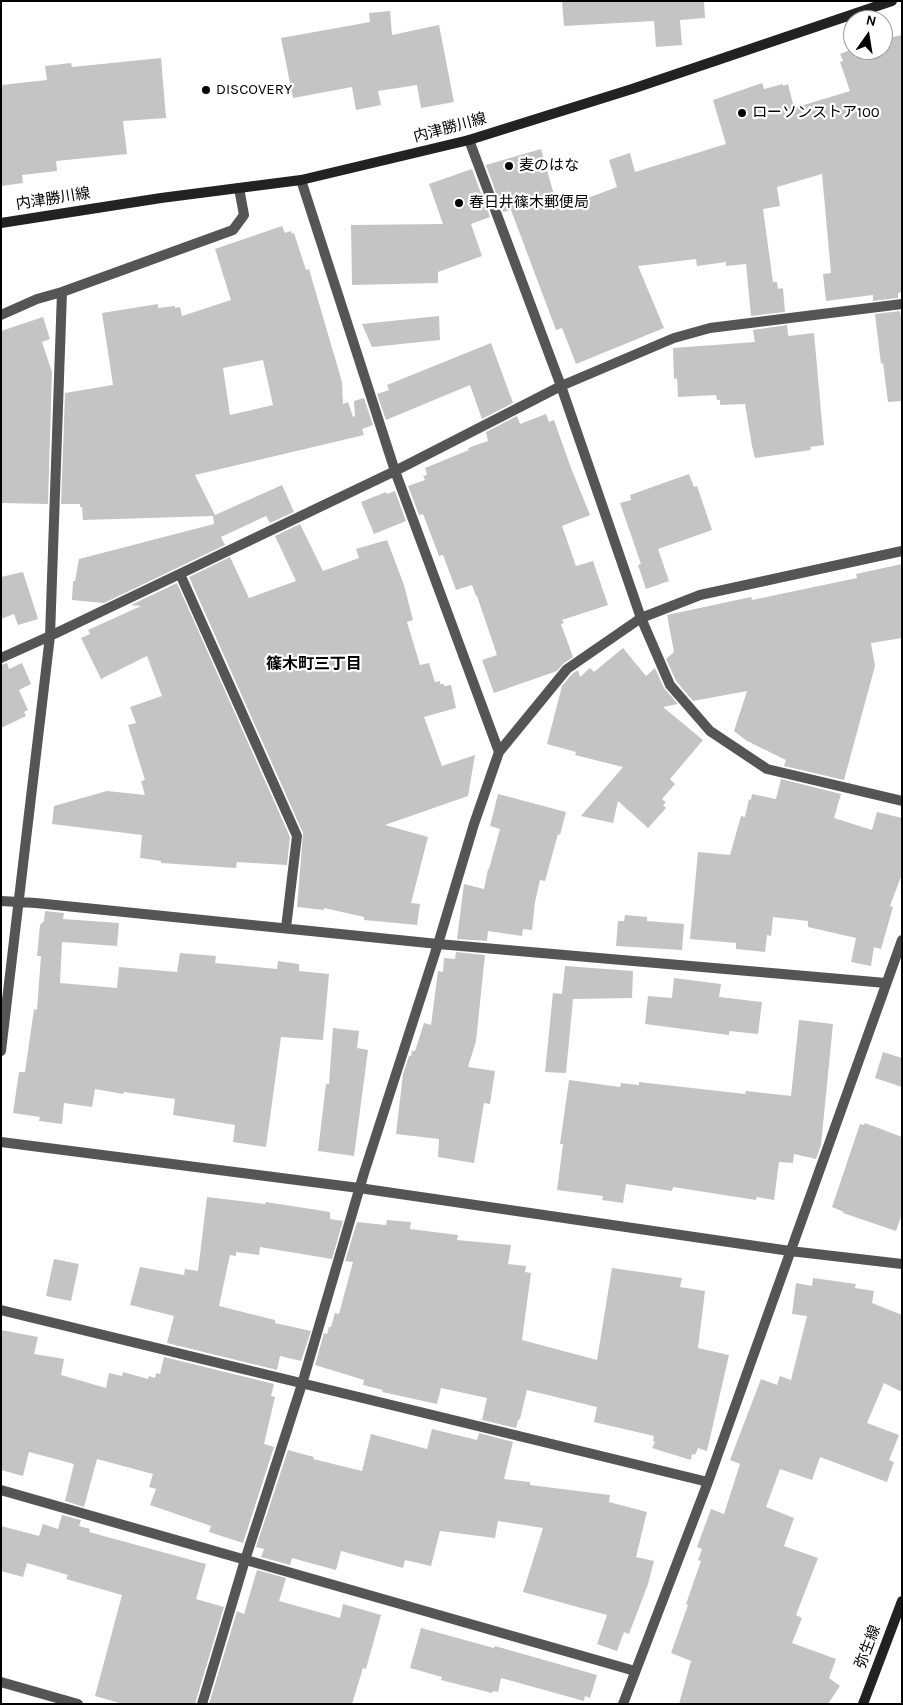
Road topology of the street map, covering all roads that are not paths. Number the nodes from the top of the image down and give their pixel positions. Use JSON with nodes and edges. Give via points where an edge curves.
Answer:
{"nodes":[{"id":1,"x":892,"y":1,"type":"edge"},
{"id":2,"x":469,"y":140,"type":"junction"},
{"id":3,"x":301,"y":180,"type":"junction"},
{"id":4,"x":239,"y":188,"type":"junction"},
{"id":5,"x":1,"y":222,"type":"edge"},
{"id":6,"x":62,"y":292,"type":"junction"},
{"id":7,"x":902,"y":304,"type":"edge"},
{"id":8,"x":1,"y":315,"type":"edge"},
{"id":9,"x":561,"y":386,"type":"junction"},
{"id":10,"x":395,"y":471,"type":"junction"},
{"id":11,"x":902,"y":551,"type":"edge"},
{"id":12,"x":180,"y":574,"type":"junction"},
{"id":13,"x":641,"y":618,"type":"junction"},
{"id":14,"x":50,"y":636,"type":"junction"},
{"id":15,"x":1,"y":658,"type":"edge"},
{"id":16,"x":499,"y":752,"type":"junction"},
{"id":17,"x":902,"y":801,"type":"edge"},
{"id":18,"x":1,"y":901,"type":"edge"},
{"id":19,"x":20,"y":901,"type":"junction"},
{"id":20,"x":286,"y":928,"type":"junction"},
{"id":21,"x":902,"y":940,"type":"edge"},
{"id":22,"x":438,"y":944,"type":"junction"},
{"id":23,"x":886,"y":983,"type":"junction"},
{"id":24,"x":1,"y":1051,"type":"edge"},
{"id":25,"x":1,"y":1142,"type":"edge"},
{"id":26,"x":359,"y":1188,"type":"junction"},
{"id":27,"x":790,"y":1250,"type":"junction"},
{"id":28,"x":902,"y":1264,"type":"edge"},
{"id":29,"x":1,"y":1310,"type":"edge"},
{"id":30,"x":302,"y":1384,"type":"junction"},
{"id":31,"x":708,"y":1482,"type":"junction"},
{"id":32,"x":1,"y":1490,"type":"edge"},
{"id":33,"x":245,"y":1560,"type":"junction"},
{"id":34,"x":902,"y":1601,"type":"edge"},
{"id":35,"x":635,"y":1671,"type":"junction"},
{"id":36,"x":1,"y":1682,"type":"edge"},
{"id":37,"x":78,"y":1704,"type":"edge"},
{"id":38,"x":202,"y":1704,"type":"edge"},
{"id":39,"x":623,"y":1704,"type":"edge"},
{"id":40,"x":863,"y":1704,"type":"edge"}],
"edges":[{"from":1,"to":2,"type":"main road","name":"内津勝川線"},
{"from":2,"to":3,"type":"main road","name":"内津勝川線"},
{"from":2,"to":9,"type":"street"},
{"from":3,"to":4,"type":"main road","name":"内津勝川線"},
{"from":3,"to":10,"type":"street"},
{"from":4,"to":5,"type":"main road","name":"内津勝川線"},
{"from":4,"to":6,"type":"street","via":[[244,215],[233,230]]},
{"from":6,"to":8,"type":"street"},
{"from":6,"to":14,"type":"street"},
{"from":7,"to":9,"type":"street","via":[[710,328],[674,338]]},
{"from":9,"to":10,"type":"street"},
{"from":9,"to":13,"type":"street"},
{"from":10,"to":12,"type":"street"},
{"from":10,"to":16,"type":"street"},
{"from":11,"to":13,"type":"street","via":[[700,595]]},
{"from":12,"to":14,"type":"street"},
{"from":12,"to":20,"type":"street","via":[[297,836]]},
{"from":13,"to":16,"type":"street","via":[[567,669]]},
{"from":13,"to":17,"type":"street","via":[[670,685],[710,731],[767,769]]},
{"from":14,"to":15,"type":"street"},
{"from":14,"to":19,"type":"street"},
{"from":16,"to":22,"type":"street"},
{"from":18,"to":19,"type":"street"},
{"from":19,"to":20,"type":"street"},
{"from":19,"to":24,"type":"street"},
{"from":20,"to":22,"type":"street"},
{"from":21,"to":23,"type":"street"},
{"from":22,"to":23,"type":"street"},
{"from":22,"to":26,"type":"street"},
{"from":23,"to":27,"type":"street"},
{"from":25,"to":26,"type":"street"},
{"from":26,"to":27,"type":"street"},
{"from":26,"to":30,"type":"street"},
{"from":27,"to":28,"type":"street"},
{"from":27,"to":31,"type":"street"},
{"from":29,"to":30,"type":"street"},
{"from":30,"to":31,"type":"street"},
{"from":30,"to":33,"type":"street"},
{"from":31,"to":35,"type":"street"},
{"from":32,"to":33,"type":"street"},
{"from":33,"to":35,"type":"street"},
{"from":33,"to":38,"type":"street"},
{"from":34,"to":40,"type":"main road","name":"弥生線"},
{"from":35,"to":39,"type":"street"},
{"from":36,"to":37,"type":"street"}]}
